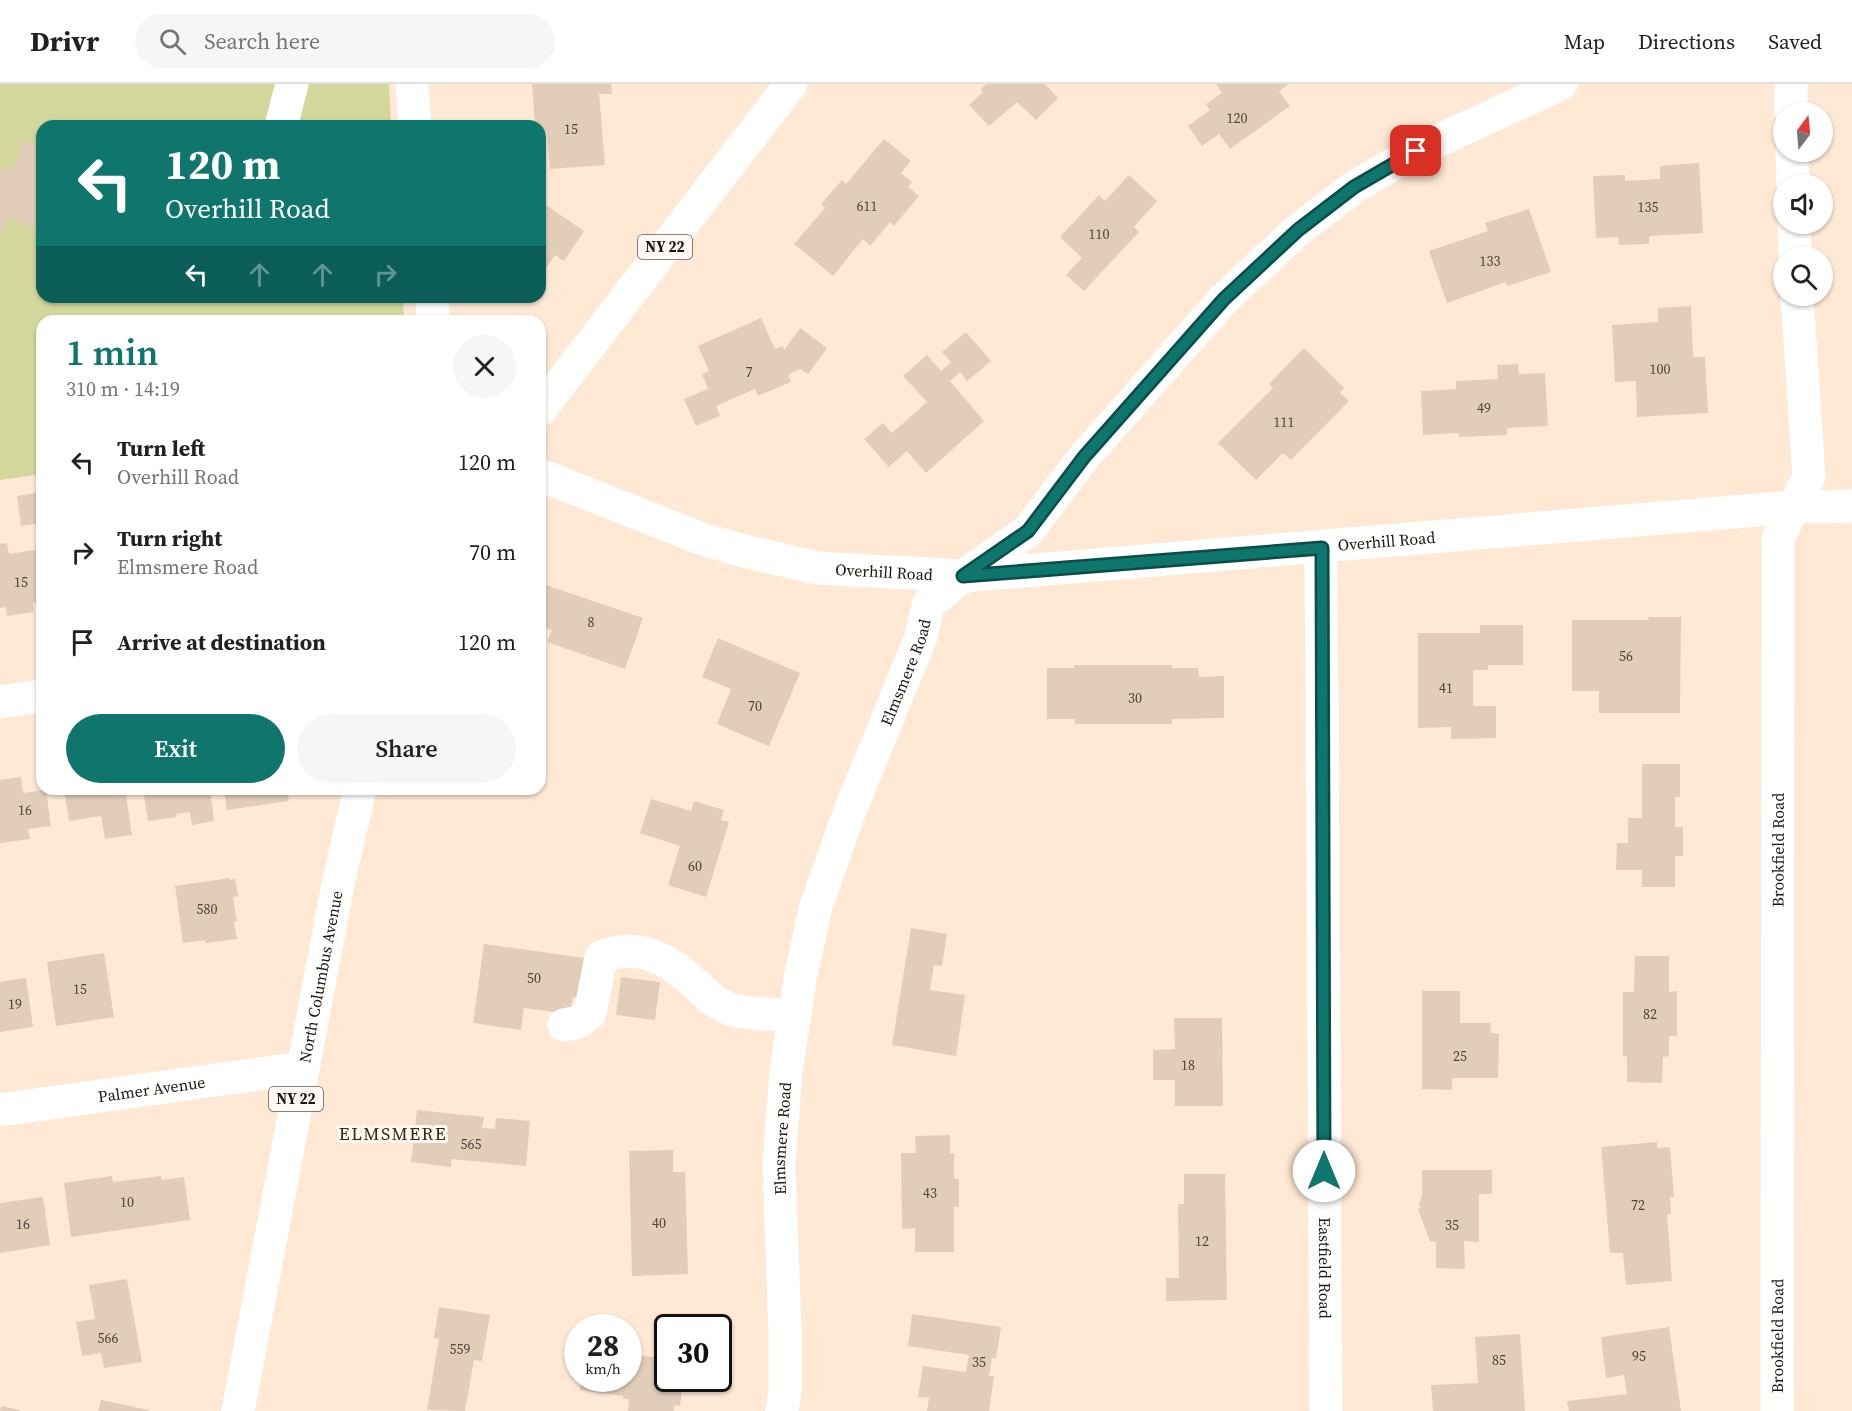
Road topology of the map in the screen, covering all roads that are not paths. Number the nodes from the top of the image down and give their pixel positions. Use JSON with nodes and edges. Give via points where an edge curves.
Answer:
{"nodes":[{"id":1,"x":292,"y":84,"type":"edge"},
{"id":2,"x":412,"y":84,"type":"edge"},
{"id":3,"x":791,"y":84,"type":"edge"},
{"id":4,"x":1561,"y":84,"type":"edge"},
{"id":5,"x":1791,"y":84,"type":"edge"},
{"id":6,"x":1791,"y":102,"type":"edge"},
{"id":7,"x":283,"y":120,"type":"edge"},
{"id":8,"x":415,"y":120,"type":"edge"},
{"id":9,"x":1798,"y":306,"type":"edge"},
{"id":10,"x":546,"y":402,"type":"edge"},
{"id":11,"x":546,"y":477,"type":"edge"},
{"id":12,"x":1852,"y":506,"type":"edge"},
{"id":13,"x":1793,"y":507,"type":"junction"},
{"id":14,"x":1322,"y":548,"type":"junction"},
{"id":15,"x":963,"y":576,"type":"junction"},
{"id":16,"x":36,"y":697,"type":"edge"},
{"id":17,"x":0,"y":702,"type":"edge"},
{"id":18,"x":359,"y":795,"type":"edge"},
{"id":19,"x":795,"y":1016,"type":"junction"},
{"id":20,"x":564,"y":1025,"type":"dead end"},
{"id":21,"x":302,"y":1068,"type":"junction"},
{"id":22,"x":0,"y":1110,"type":"edge"},
{"id":23,"x":238,"y":1411,"type":"edge"},
{"id":24,"x":782,"y":1411,"type":"edge"},
{"id":25,"x":1326,"y":1411,"type":"edge"},
{"id":26,"x":1778,"y":1411,"type":"edge"}],
"edges":[{"from":1,"to":7,"type":"street"},
{"from":2,"to":8,"type":"street"},
{"from":3,"to":10,"type":"street","number":"NY 22"},
{"from":4,"to":15,"type":"street","name":"Elmsmere Road","via":[[1416,151],[1354,187],[1298,230],[1224,299],[1084,457],[1028,531]]},
{"from":5,"to":6,"type":"street"},
{"from":9,"to":13,"type":"street","name":"Brookfield Road","via":[[1809,477]]},
{"from":11,"to":15,"type":"street","name":"Overhill Road","via":[[705,540],[752,553],[817,568]]},
{"from":12,"to":13,"type":"street","name":"Overhill Road"},
{"from":13,"to":14,"type":"street","name":"Overhill Road"},
{"from":13,"to":26,"type":"street","name":"Brookfield Road","via":[[1778,538]]},
{"from":14,"to":15,"type":"street","name":"Overhill Road"},
{"from":14,"to":25,"type":"street","name":"Eastfield Road"},
{"from":15,"to":19,"type":"street","name":"Elmsmere Road","via":[[928,605],[921,637],[851,808],[816,906]]},
{"from":16,"to":17,"type":"street"},
{"from":18,"to":21,"type":"street","name":"North Columbus Avenue","number":"NY 22"},
{"from":19,"to":20,"type":"street","via":[[731,1010],[705,994],[672,964],[632,950],[601,957],[590,1014],[579,1022]]},
{"from":19,"to":24,"type":"street","name":"Elmsmere Road","via":[[786,1071],[779,1164],[785,1331]]},
{"from":21,"to":22,"type":"street","name":"Palmer Avenue"},
{"from":21,"to":23,"type":"street","name":"North Columbus Avenue","number":"NY 22"}]}
